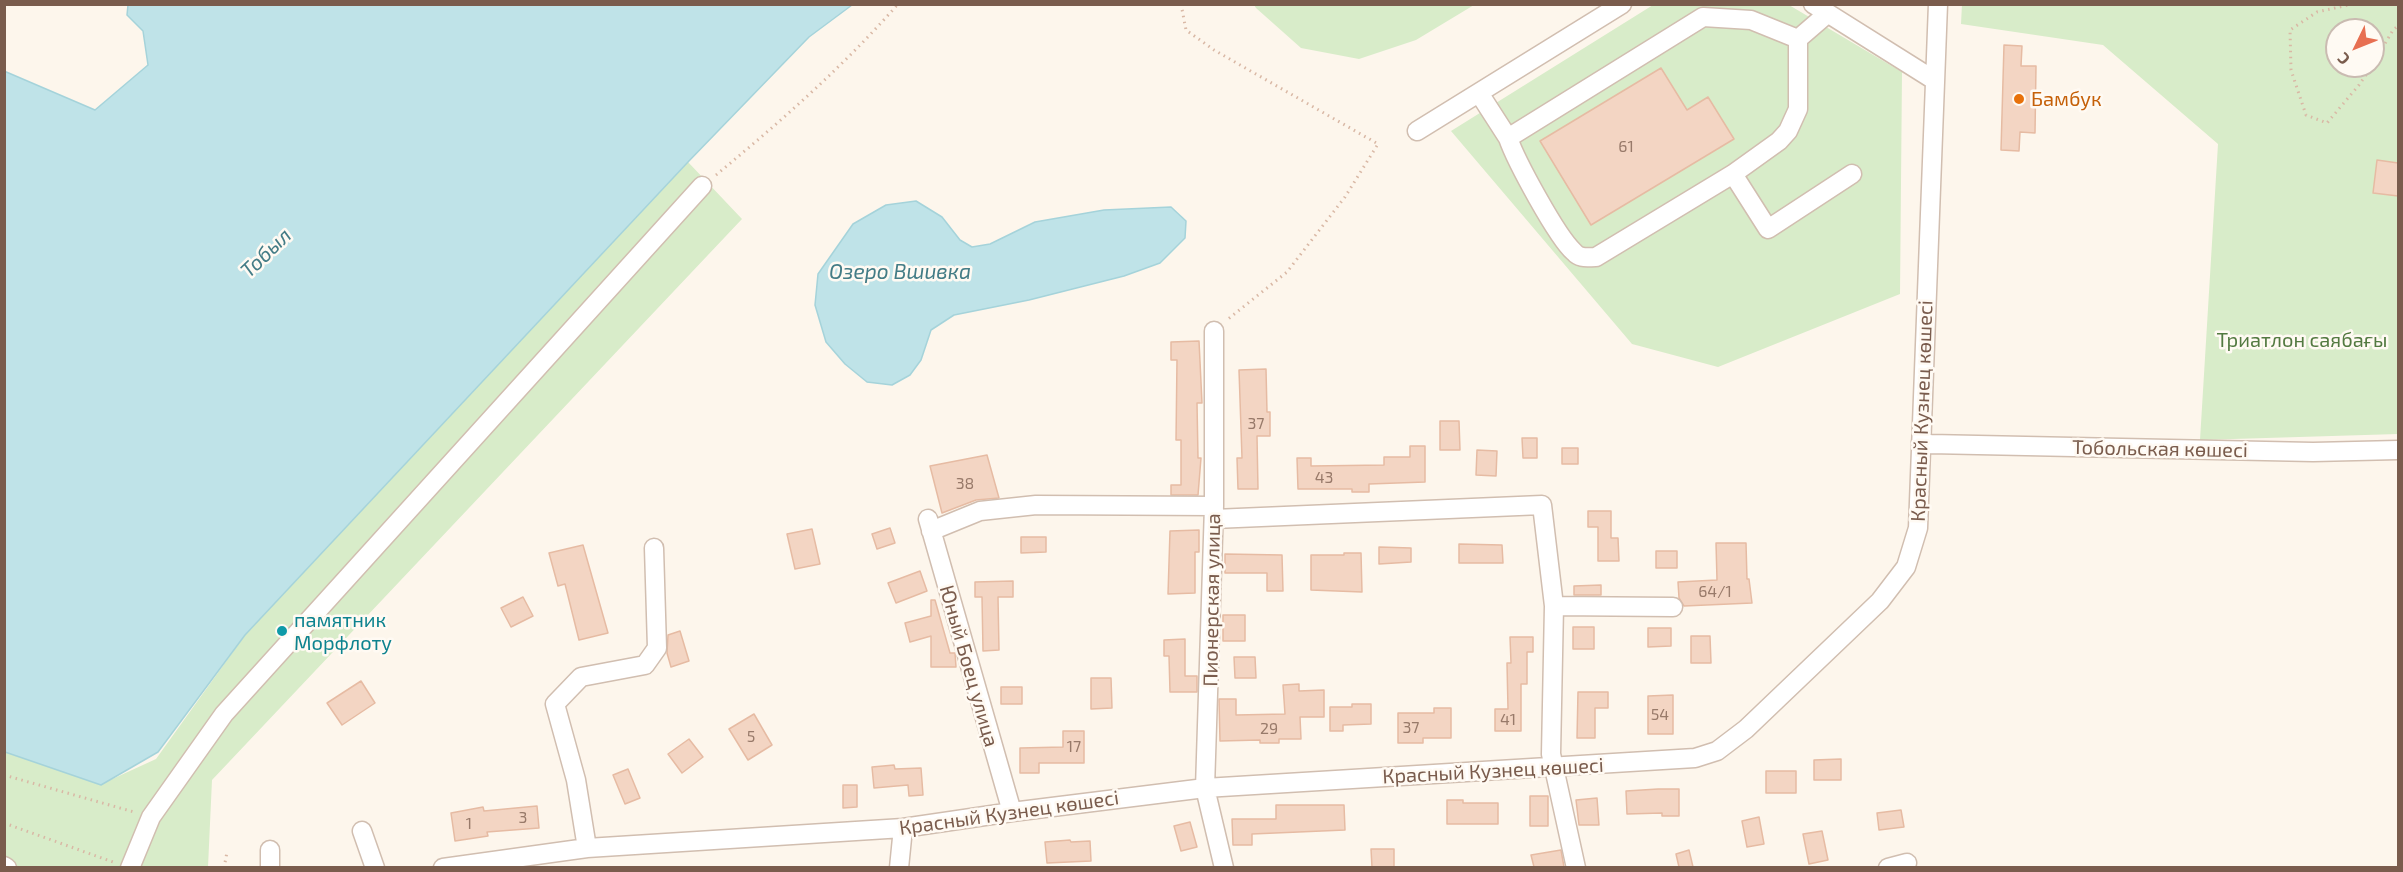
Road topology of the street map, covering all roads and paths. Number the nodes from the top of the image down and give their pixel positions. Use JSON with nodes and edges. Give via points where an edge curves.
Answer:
{"nodes":[{"id":1,"x":898,"y":4,"type":"edge"},
{"id":2,"x":1181,"y":4,"type":"edge"},
{"id":3,"x":1622,"y":4,"type":"edge"},
{"id":4,"x":1938,"y":4,"type":"edge"},
{"id":5,"x":2354,"y":4,"type":"edge"},
{"id":6,"x":1820,"y":9,"type":"edge"},
{"id":7,"x":2398,"y":26,"type":"edge"},
{"id":8,"x":1798,"y":39,"type":"junction"},
{"id":9,"x":2385,"y":43,"type":"edge"},
{"id":10,"x":2364,"y":78,"type":"edge"},
{"id":11,"x":1934,"y":80,"type":"junction"},
{"id":12,"x":1479,"y":93,"type":"junction"},
{"id":13,"x":1417,"y":131,"type":"dead end"},
{"id":14,"x":1508,"y":138,"type":"junction"},
{"id":15,"x":1733,"y":174,"type":"junction"},
{"id":16,"x":1852,"y":174,"type":"dead end"},
{"id":17,"x":702,"y":186,"type":"joint"},
{"id":18,"x":1214,"y":331,"type":"joint"},
{"id":19,"x":1921,"y":442,"type":"junction"},
{"id":20,"x":2398,"y":450,"type":"edge"},
{"id":21,"x":1214,"y":512,"type":"junction"},
{"id":22,"x":654,"y":548,"type":"dead end"},
{"id":23,"x":1554,"y":606,"type":"junction"},
{"id":24,"x":1673,"y":607,"type":"dead end"},
{"id":25,"x":1553,"y":768,"type":"junction"},
{"id":26,"x":4,"y":775,"type":"edge"},
{"id":27,"x":1205,"y":788,"type":"junction"},
{"id":28,"x":1012,"y":812,"type":"junction"},
{"id":29,"x":151,"y":817,"type":"junction"},
{"id":30,"x":4,"y":823,"type":"edge"},
{"id":31,"x":903,"y":828,"type":"junction"},
{"id":32,"x":362,"y":831,"type":"dead end"},
{"id":33,"x":587,"y":848,"type":"junction"},
{"id":34,"x":227,"y":852,"type":"dead end"},
{"id":35,"x":1907,"y":863,"type":"dead end"},
{"id":36,"x":483,"y":864,"type":"edge"},
{"id":37,"x":124,"y":866,"type":"edge"},
{"id":38,"x":224,"y":867,"type":"edge"},
{"id":39,"x":375,"y":867,"type":"edge"},
{"id":40,"x":443,"y":867,"type":"edge"},
{"id":41,"x":899,"y":867,"type":"edge"},
{"id":42,"x":1224,"y":867,"type":"edge"},
{"id":43,"x":1576,"y":867,"type":"edge"},
{"id":44,"x":1888,"y":867,"type":"edge"}],
"edges":[{"from":1,"to":17,"type":"path","via":[[768,132]]},
{"from":2,"to":18,"type":"path","via":[[1186,30],[1214,50],[1378,144],[1345,197],[1287,272]]},
{"from":3,"to":12,"type":"street"},
{"from":4,"to":11,"type":"street","name":"Красный Кузнец көшесі"},
{"from":5,"to":10,"type":"path","via":[[2317,12],[2290,30],[2291,70],[2306,114],[2327,123]]},
{"from":6,"to":8,"type":"street"},
{"from":6,"to":11,"type":"street"},
{"from":7,"to":9,"type":"path"},
{"from":8,"to":14,"type":"street","via":[[1751,20],[1703,17]]},
{"from":8,"to":15,"type":"street","via":[[1797,109],[1788,131]]},
{"from":11,"to":19,"type":"street","name":"Красный Кузнец көшесі"},
{"from":12,"to":13,"type":"street"},
{"from":12,"to":14,"type":"street"},
{"from":14,"to":15,"type":"street","via":[[1555,225],[1583,258],[1596,256]]},
{"from":15,"to":16,"type":"street","via":[[1768,229]]},
{"from":17,"to":29,"type":"street","via":[[224,714]]},
{"from":18,"to":21,"type":"street","name":"Пионерская улица"},
{"from":19,"to":20,"type":"street","name":"Тобольская көшесі","via":[[2301,452]]},
{"from":19,"to":25,"type":"street","name":"Красный Кузнец көшесі","via":[[1918,528],[1906,567],[1880,601],[1746,729],[1717,751],[1695,758]]},
{"from":21,"to":23,"type":"street","via":[[1542,505]]},
{"from":21,"to":27,"type":"street","name":"Пионерская улица"},
{"from":21,"to":28,"type":"street","name":"Юный Боец улица","via":[[1036,505],[980,511],[929,525]]},
{"from":22,"to":33,"type":"street","via":[[657,648],[645,665],[581,677],[555,704],[576,780]]},
{"from":23,"to":24,"type":"street"},
{"from":23,"to":25,"type":"street"},
{"from":25,"to":27,"type":"street","name":"Красный Кузнец көшесі"},
{"from":25,"to":43,"type":"street"},
{"from":26,"to":29,"type":"path"},
{"from":27,"to":28,"type":"street","name":"Красный Кузнец көшесі"},
{"from":27,"to":42,"type":"street","name":"Пионерская улица"},
{"from":28,"to":31,"type":"street","name":"Красный Кузнец көшесі"},
{"from":29,"to":37,"type":"street"},
{"from":30,"to":37,"type":"path"},
{"from":31,"to":33,"type":"street","name":"Красный Кузнец көшесі"},
{"from":31,"to":41,"type":"street"},
{"from":32,"to":39,"type":"street"},
{"from":33,"to":36,"type":"street","name":"Красный Кузнец көшесі"},
{"from":34,"to":38,"type":"path"},
{"from":35,"to":44,"type":"street"},
{"from":36,"to":40,"type":"street","name":"Красный Кузнец көшесі"}]}
